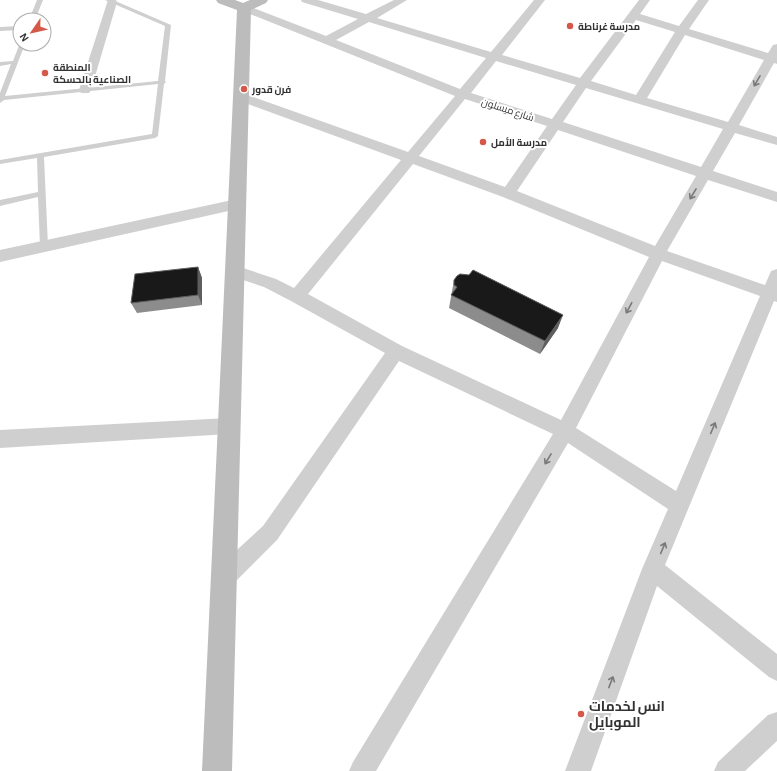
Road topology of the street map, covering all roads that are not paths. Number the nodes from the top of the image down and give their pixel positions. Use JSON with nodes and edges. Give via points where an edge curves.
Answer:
{"nodes":[{"id":1,"x":40,"y":0,"type":"edge"},
{"id":2,"x":223,"y":0,"type":"edge"},
{"id":3,"x":306,"y":0,"type":"edge"},
{"id":4,"x":402,"y":0,"type":"edge"},
{"id":5,"x":540,"y":0,"type":"edge"},
{"id":6,"x":645,"y":0,"type":"edge"},
{"id":7,"x":704,"y":0,"type":"edge"},
{"id":8,"x":110,"y":1,"type":"edge"},
{"id":9,"x":253,"y":4,"type":"edge"},
{"id":10,"x":35,"y":12,"type":"edge"},
{"id":11,"x":633,"y":15,"type":"junction"},
{"id":12,"x":368,"y":18,"type":"junction"},
{"id":13,"x":12,"y":28,"type":"edge"},
{"id":14,"x":0,"y":29,"type":"edge"},
{"id":15,"x":682,"y":30,"type":"junction"},
{"id":16,"x":325,"y":41,"type":"junction"},
{"id":17,"x":19,"y":52,"type":"edge"},
{"id":18,"x":775,"y":55,"type":"edge"},
{"id":19,"x":493,"y":56,"type":"junction"},
{"id":20,"x":15,"y":62,"type":"junction"},
{"id":21,"x":0,"y":64,"type":"edge"},
{"id":22,"x":163,"y":82,"type":"junction"},
{"id":23,"x":583,"y":83,"type":"junction"},
{"id":24,"x":85,"y":90,"type":"junction"},
{"id":25,"x":462,"y":94,"type":"junction"},
{"id":26,"x":241,"y":97,"type":"junction"},
{"id":27,"x":0,"y":99,"type":"edge"},
{"id":28,"x":639,"y":100,"type":"junction"},
{"id":29,"x":554,"y":125,"type":"junction"},
{"id":30,"x":731,"y":127,"type":"junction"},
{"id":31,"x":777,"y":141,"type":"edge"},
{"id":32,"x":40,"y":155,"type":"junction"},
{"id":33,"x":411,"y":159,"type":"junction"},
{"id":34,"x":0,"y":162,"type":"edge"},
{"id":35,"x":705,"y":174,"type":"junction"},
{"id":36,"x":508,"y":193,"type":"junction"},
{"id":37,"x":41,"y":194,"type":"junction"},
{"id":38,"x":777,"y":197,"type":"edge"},
{"id":39,"x":0,"y":203,"type":"edge"},
{"id":40,"x":237,"y":204,"type":"junction"},
{"id":41,"x":44,"y":246,"type":"junction"},
{"id":42,"x":658,"y":254,"type":"junction"},
{"id":43,"x":0,"y":256,"type":"edge"},
{"id":44,"x":234,"y":271,"type":"junction"},
{"id":45,"x":774,"y":288,"type":"edge"},
{"id":46,"x":297,"y":296,"type":"junction"},
{"id":47,"x":396,"y":351,"type":"junction"},
{"id":48,"x":229,"y":426,"type":"junction"},
{"id":49,"x":565,"y":431,"type":"junction"},
{"id":50,"x":0,"y":439,"type":"edge"},
{"id":51,"x":680,"y":505,"type":"junction"},
{"id":52,"x":653,"y":570,"type":"junction"},
{"id":53,"x":224,"y":577,"type":"junction"},
{"id":54,"x":777,"y":669,"type":"edge"},
{"id":55,"x":777,"y":724,"type":"edge"},
{"id":56,"x":217,"y":771,"type":"edge"},
{"id":57,"x":362,"y":771,"type":"edge"},
{"id":58,"x":578,"y":771,"type":"edge"},
{"id":59,"x":728,"y":771,"type":"edge"}],
"edges":[{"from":1,"to":10,"type":"lane"},
{"from":2,"to":9,"type":"street"},
{"from":3,"to":12,"type":"street"},
{"from":4,"to":12,"type":"street"},
{"from":5,"to":19,"type":"street"},
{"from":6,"to":11,"type":"street"},
{"from":7,"to":15,"type":"street"},
{"from":8,"to":22,"type":"lane","via":[[168,25]]},
{"from":8,"to":24,"type":"street"},
{"from":9,"to":16,"type":"street","name":"شارع ميسلون"},
{"from":9,"to":26,"type":"street"},
{"from":11,"to":15,"type":"street"},
{"from":11,"to":23,"type":"street"},
{"from":12,"to":16,"type":"street"},
{"from":12,"to":19,"type":"street"},
{"from":13,"to":14,"type":"lane"},
{"from":15,"to":18,"type":"street"},
{"from":15,"to":28,"type":"street"},
{"from":16,"to":25,"type":"street","name":"شارع ميسلون"},
{"from":17,"to":20,"type":"lane"},
{"from":18,"to":30,"type":"street","one_way":true},
{"from":19,"to":23,"type":"street"},
{"from":19,"to":25,"type":"street"},
{"from":20,"to":21,"type":"lane"},
{"from":20,"to":27,"type":"lane"},
{"from":22,"to":24,"type":"lane"},
{"from":22,"to":32,"type":"lane","via":[[155,136]]},
{"from":23,"to":28,"type":"street"},
{"from":23,"to":29,"type":"street"},
{"from":24,"to":27,"type":"lane"},
{"from":25,"to":29,"type":"street","name":"شارع ميسلون"},
{"from":25,"to":33,"type":"street"},
{"from":26,"to":33,"type":"street"},
{"from":26,"to":40,"type":"street"},
{"from":28,"to":30,"type":"street"},
{"from":29,"to":35,"type":"street","name":"شارع ميسلون"},
{"from":29,"to":36,"type":"street"},
{"from":30,"to":31,"type":"street"},
{"from":30,"to":35,"type":"street"},
{"from":32,"to":34,"type":"lane"},
{"from":32,"to":37,"type":"lane"},
{"from":33,"to":36,"type":"street"},
{"from":33,"to":46,"type":"street"},
{"from":35,"to":38,"type":"street","name":"شارع ميسلون"},
{"from":35,"to":42,"type":"street","one_way":true},
{"from":36,"to":42,"type":"street"},
{"from":37,"to":39,"type":"lane"},
{"from":37,"to":41,"type":"lane"},
{"from":40,"to":41,"type":"street"},
{"from":40,"to":44,"type":"street"},
{"from":41,"to":43,"type":"street"},
{"from":42,"to":45,"type":"street"},
{"from":42,"to":49,"type":"street","one_way":true},
{"from":44,"to":46,"type":"street","via":[[270,283]]},
{"from":44,"to":48,"type":"street"},
{"from":51,"to":45,"type":"street","one_way":true},
{"from":46,"to":47,"type":"street"},
{"from":47,"to":49,"type":"street"},
{"from":47,"to":53,"type":"street","via":[[270,533]]},
{"from":48,"to":50,"type":"street"},
{"from":48,"to":53,"type":"street"},
{"from":49,"to":51,"type":"street"},
{"from":49,"to":57,"type":"street","one_way":true},
{"from":52,"to":51,"type":"street","one_way":true},
{"from":52,"to":54,"type":"street"},
{"from":58,"to":52,"type":"street","one_way":true},
{"from":53,"to":56,"type":"street"},
{"from":55,"to":59,"type":"street"}]}
